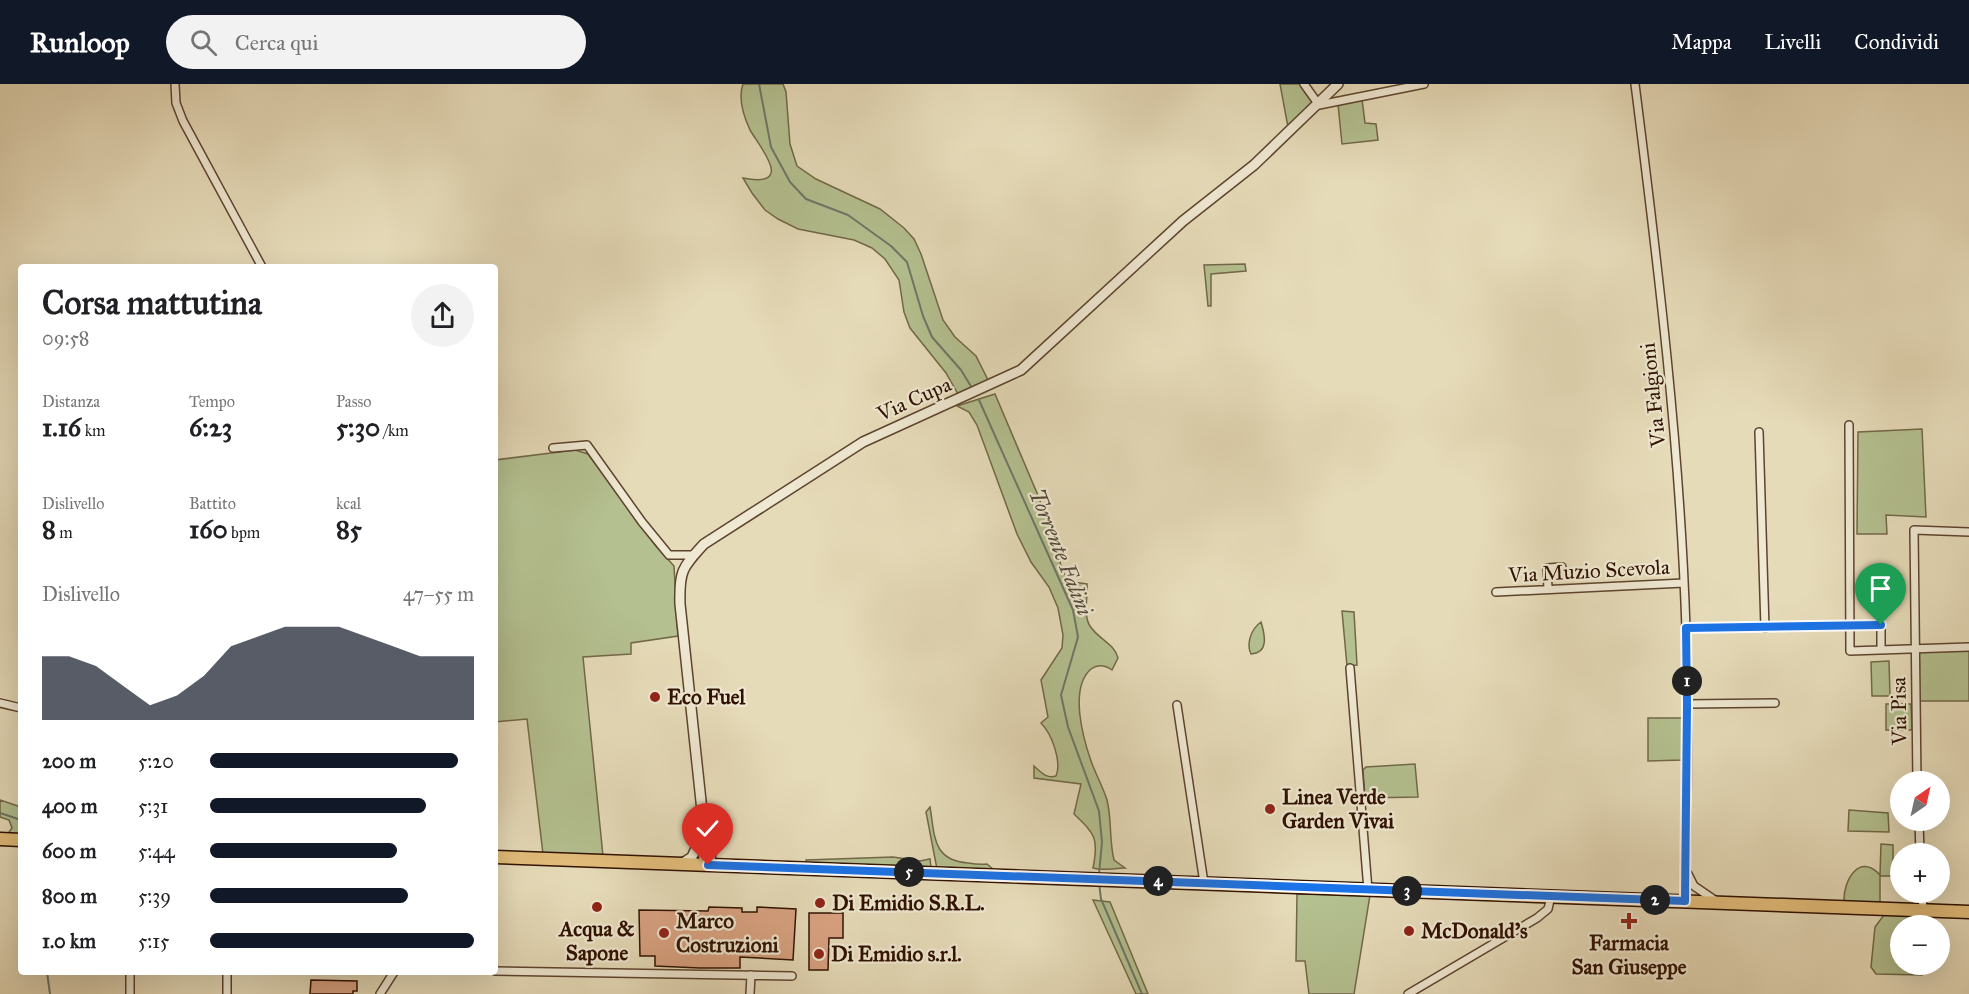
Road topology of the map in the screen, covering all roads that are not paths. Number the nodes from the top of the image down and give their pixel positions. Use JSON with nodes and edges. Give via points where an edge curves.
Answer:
{"nodes":[{"id":1,"x":175,"y":84,"type":"edge"},
{"id":2,"x":1304,"y":84,"type":"edge"},
{"id":3,"x":1338,"y":84,"type":"edge"},
{"id":4,"x":1424,"y":84,"type":"edge"},
{"id":5,"x":1635,"y":84,"type":"edge"},
{"id":6,"x":1319,"y":105,"type":"junction"},
{"id":7,"x":260,"y":264,"type":"edge"},
{"id":8,"x":1849,"y":424,"type":"dead end"},
{"id":9,"x":1759,"y":432,"type":"dead end"},
{"id":10,"x":553,"y":448,"type":"dead end"},
{"id":11,"x":1969,"y":532,"type":"edge"},
{"id":12,"x":694,"y":555,"type":"junction"},
{"id":13,"x":1562,"y":567,"type":"dead end"},
{"id":14,"x":1684,"y":583,"type":"junction"},
{"id":15,"x":1548,"y":589,"type":"junction"},
{"id":16,"x":1496,"y":592,"type":"dead end"},
{"id":17,"x":1849,"y":626,"type":"junction"},
{"id":18,"x":1686,"y":628,"type":"junction"},
{"id":19,"x":1765,"y":628,"type":"junction"},
{"id":20,"x":1969,"y":647,"type":"edge"},
{"id":21,"x":1914,"y":649,"type":"junction"},
{"id":22,"x":1881,"y":650,"type":"junction"},
{"id":23,"x":1350,"y":668,"type":"dead end"},
{"id":24,"x":0,"y":702,"type":"edge"},
{"id":25,"x":1775,"y":703,"type":"dead end"},
{"id":26,"x":1687,"y":704,"type":"junction"},
{"id":27,"x":1177,"y":705,"type":"dead end"},
{"id":28,"x":18,"y":707,"type":"edge"},
{"id":29,"x":1917,"y":771,"type":"edge"},
{"id":30,"x":705,"y":838,"type":"junction"},
{"id":31,"x":0,"y":839,"type":"edge"},
{"id":32,"x":18,"y":840,"type":"edge"},
{"id":33,"x":498,"y":857,"type":"edge"},
{"id":34,"x":681,"y":864,"type":"junction"},
{"id":35,"x":708,"y":865,"type":"junction"},
{"id":36,"x":739,"y":866,"type":"junction"},
{"id":37,"x":1687,"y":866,"type":"junction"},
{"id":38,"x":1204,"y":883,"type":"junction"},
{"id":39,"x":1368,"y":890,"type":"junction"},
{"id":40,"x":1551,"y":896,"type":"junction"},
{"id":41,"x":1685,"y":901,"type":"junction"},
{"id":42,"x":1720,"y":903,"type":"junction"},
{"id":43,"x":1923,"y":903,"type":"edge"},
{"id":44,"x":1923,"y":910,"type":"junction"},
{"id":45,"x":1969,"y":912,"type":"edge"},
{"id":46,"x":498,"y":970,"type":"edge"},
{"id":47,"x":130,"y":975,"type":"edge"},
{"id":48,"x":227,"y":975,"type":"edge"},
{"id":49,"x":392,"y":975,"type":"edge"},
{"id":50,"x":751,"y":975,"type":"junction"},
{"id":51,"x":792,"y":976,"type":"dead end"},
{"id":52,"x":130,"y":994,"type":"edge"},
{"id":53,"x":227,"y":994,"type":"edge"},
{"id":54,"x":380,"y":994,"type":"edge"},
{"id":55,"x":750,"y":994,"type":"edge"},
{"id":56,"x":1408,"y":994,"type":"edge"}],
"edges":[{"from":1,"to":7,"type":"street","via":[[176,103],[183,121]]},
{"from":2,"to":6,"type":"street"},
{"from":3,"to":6,"type":"street","name":"Via Cupa"},
{"from":4,"to":6,"type":"street"},
{"from":5,"to":14,"type":"street","name":"Via Falgioni","via":[[1677,467]]},
{"from":6,"to":12,"type":"street","name":"Via Cupa","via":[[1254,165],[1183,221],[1021,370],[863,442],[704,544]]},
{"from":8,"to":17,"type":"street"},
{"from":9,"to":19,"type":"street"},
{"from":10,"to":12,"type":"street","via":[[587,445],[669,555]]},
{"from":11,"to":21,"type":"street","name":"Via Pisa","via":[[1918,528],[1914,532]]},
{"from":12,"to":30,"type":"street","name":"Via Cupa","via":[[682,570],[680,604]]},
{"from":13,"to":15,"type":"street","via":[[1547,568]]},
{"from":14,"to":15,"type":"street","name":"Via Muzio Scevola"},
{"from":14,"to":18,"type":"street","name":"Via Falgioni"},
{"from":15,"to":16,"type":"street","name":"Via Muzio Scevola"},
{"from":17,"to":19,"type":"street"},
{"from":17,"to":22,"type":"street","via":[[1850,651]]},
{"from":17,"to":22,"type":"street","via":[[1881,625]]},
{"from":18,"to":19,"type":"street"},
{"from":18,"to":26,"type":"street","name":"Via Falgioni"},
{"from":20,"to":21,"type":"street"},
{"from":21,"to":22,"type":"street"},
{"from":21,"to":29,"type":"street","name":"Via Pisa"},
{"from":23,"to":39,"type":"street"},
{"from":24,"to":28,"type":"street"},
{"from":25,"to":26,"type":"street"},
{"from":26,"to":37,"type":"street","name":"Via Falgioni"},
{"from":27,"to":38,"type":"street"},
{"from":30,"to":34,"type":"street","name":"Via Cupa","via":[[692,857]]},
{"from":30,"to":35,"type":"street","name":"Via Cupa","via":[[704,859]]},
{"from":30,"to":36,"type":"street","via":[[720,858]]},
{"from":31,"to":32,"type":"main road"},
{"from":33,"to":34,"type":"main road"},
{"from":34,"to":35,"type":"main road"},
{"from":35,"to":36,"type":"main road"},
{"from":36,"to":38,"type":"main road"},
{"from":37,"to":41,"type":"street","name":"Via Falgioni"},
{"from":37,"to":42,"type":"street","name":"Via Falgioni","via":[[1690,882]]},
{"from":38,"to":39,"type":"main road"},
{"from":39,"to":40,"type":"main road"},
{"from":40,"to":41,"type":"main road"},
{"from":40,"to":56,"type":"street","via":[[1548,909],[1537,918]]},
{"from":41,"to":42,"type":"main road"},
{"from":42,"to":44,"type":"main road"},
{"from":43,"to":44,"type":"street"},
{"from":44,"to":45,"type":"main road"},
{"from":46,"to":50,"type":"street"},
{"from":47,"to":52,"type":"street"},
{"from":48,"to":53,"type":"street"},
{"from":49,"to":54,"type":"street"},
{"from":50,"to":51,"type":"street"},
{"from":50,"to":55,"type":"street"}]}
